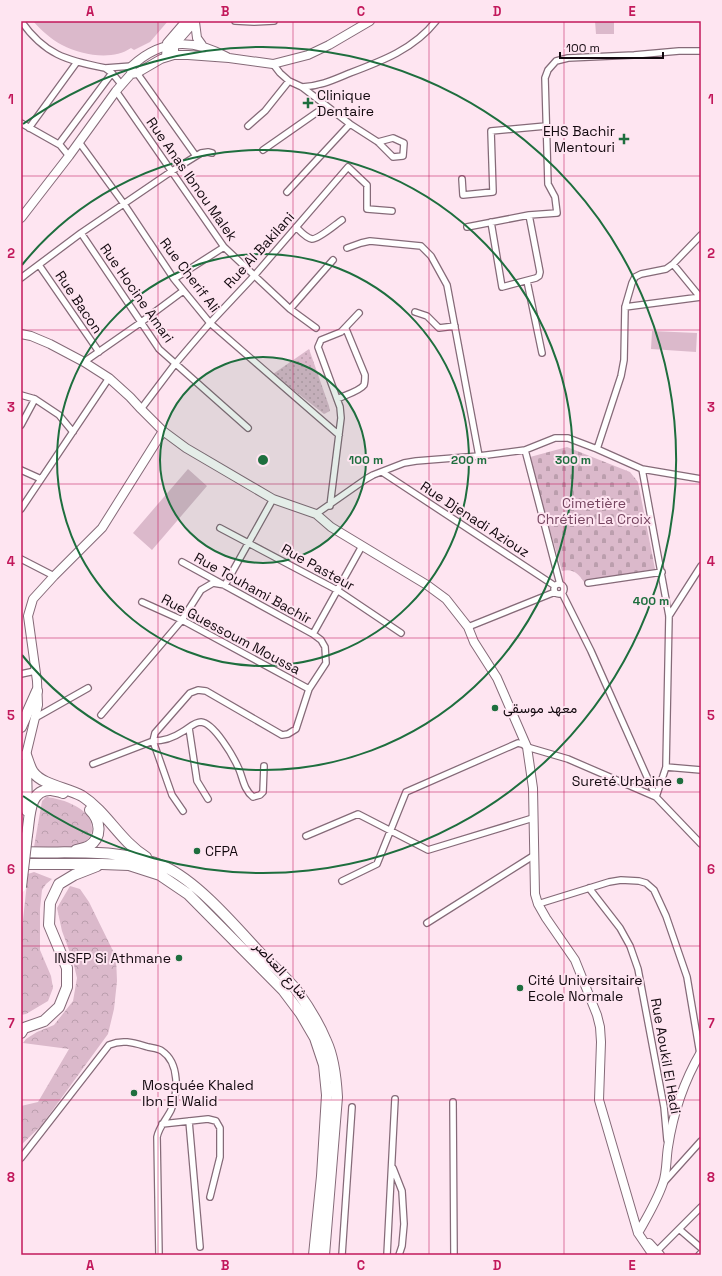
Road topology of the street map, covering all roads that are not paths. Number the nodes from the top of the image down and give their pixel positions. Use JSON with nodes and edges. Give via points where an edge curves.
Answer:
{"nodes":[{"id":1,"x":21,"y":21,"type":"edge"},
{"id":2,"x":186,"y":21,"type":"edge"},
{"id":3,"x":235,"y":21,"type":"edge"},
{"id":4,"x":274,"y":21,"type":"edge"},
{"id":5,"x":370,"y":21,"type":"edge"},
{"id":6,"x":436,"y":21,"type":"edge"},
{"id":7,"x":195,"y":22,"type":"edge"},
{"id":8,"x":170,"y":45,"type":"junction"},
{"id":9,"x":202,"y":46,"type":"junction"},
{"id":10,"x":701,"y":51,"type":"edge"},
{"id":11,"x":170,"y":56,"type":"junction"},
{"id":12,"x":229,"y":58,"type":"junction"},
{"id":13,"x":77,"y":62,"type":"junction"},
{"id":14,"x":273,"y":64,"type":"junction"},
{"id":15,"x":105,"y":68,"type":"junction"},
{"id":16,"x":133,"y":71,"type":"junction"},
{"id":17,"x":112,"y":73,"type":"junction"},
{"id":18,"x":289,"y":81,"type":"junction"},
{"id":19,"x":119,"y":87,"type":"junction"},
{"id":20,"x":302,"y":87,"type":"junction"},
{"id":21,"x":326,"y":106,"type":"junction"},
{"id":22,"x":21,"y":123,"type":"edge"},
{"id":23,"x":350,"y":124,"type":"junction"},
{"id":24,"x":248,"y":126,"type":"dead end"},
{"id":25,"x":546,"y":126,"type":"junction"},
{"id":26,"x":29,"y":128,"type":"junction"},
{"id":27,"x":79,"y":142,"type":"junction"},
{"id":28,"x":378,"y":142,"type":"junction"},
{"id":29,"x":59,"y":144,"type":"junction"},
{"id":30,"x":263,"y":150,"type":"dead end"},
{"id":31,"x":212,"y":153,"type":"dead end"},
{"id":32,"x":69,"y":156,"type":"junction"},
{"id":33,"x":196,"y":156,"type":"junction"},
{"id":34,"x":172,"y":171,"type":"junction"},
{"id":35,"x":462,"y":179,"type":"dead end"},
{"id":36,"x":287,"y":192,"type":"dead end"},
{"id":37,"x":124,"y":204,"type":"junction"},
{"id":38,"x":392,"y":210,"type":"dead end"},
{"id":39,"x":529,"y":215,"type":"junction"},
{"id":40,"x":21,"y":218,"type":"edge"},
{"id":41,"x":342,"y":220,"type":"dead end"},
{"id":42,"x":491,"y":222,"type":"junction"},
{"id":43,"x":296,"y":227,"type":"junction"},
{"id":44,"x":467,"y":227,"type":"dead end"},
{"id":45,"x":81,"y":233,"type":"junction"},
{"id":46,"x":701,"y":235,"type":"edge"},
{"id":47,"x":224,"y":247,"type":"junction"},
{"id":48,"x":347,"y":248,"type":"dead end"},
{"id":49,"x":333,"y":260,"type":"dead end"},
{"id":50,"x":673,"y":264,"type":"junction"},
{"id":51,"x":39,"y":265,"type":"junction"},
{"id":52,"x":254,"y":276,"type":"junction"},
{"id":53,"x":21,"y":278,"type":"edge"},
{"id":54,"x":174,"y":279,"type":"junction"},
{"id":55,"x":527,"y":281,"type":"junction"},
{"id":56,"x":183,"y":291,"type":"junction"},
{"id":57,"x":700,"y":297,"type":"edge"},
{"id":58,"x":625,"y":307,"type":"junction"},
{"id":59,"x":290,"y":309,"type":"junction"},
{"id":60,"x":415,"y":312,"type":"dead end"},
{"id":61,"x":359,"y":313,"type":"dead end"},
{"id":62,"x":140,"y":323,"type":"junction"},
{"id":63,"x":210,"y":323,"type":"junction"},
{"id":64,"x":455,"y":326,"type":"junction"},
{"id":65,"x":316,"y":328,"type":"dead end"},
{"id":66,"x":346,"y":329,"type":"junction"},
{"id":67,"x":21,"y":334,"type":"edge"},
{"id":68,"x":99,"y":352,"type":"junction"},
{"id":69,"x":542,"y":353,"type":"dead end"},
{"id":70,"x":84,"y":362,"type":"junction"},
{"id":71,"x":175,"y":364,"type":"junction"},
{"id":72,"x":109,"y":378,"type":"junction"},
{"id":73,"x":21,"y":395,"type":"edge"},
{"id":74,"x":35,"y":399,"type":"junction"},
{"id":75,"x":337,"y":399,"type":"junction"},
{"id":76,"x":141,"y":409,"type":"junction"},
{"id":77,"x":21,"y":425,"type":"edge"},
{"id":78,"x":248,"y":428,"type":"dead end"},
{"id":79,"x":163,"y":431,"type":"junction"},
{"id":80,"x":73,"y":432,"type":"junction"},
{"id":81,"x":339,"y":435,"type":"junction"},
{"id":82,"x":597,"y":448,"type":"junction"},
{"id":83,"x":525,"y":450,"type":"junction"},
{"id":84,"x":479,"y":456,"type":"junction"},
{"id":85,"x":642,"y":469,"type":"junction"},
{"id":86,"x":21,"y":470,"type":"edge"},
{"id":87,"x":382,"y":472,"type":"junction"},
{"id":88,"x":40,"y":479,"type":"junction"},
{"id":89,"x":701,"y":479,"type":"edge"},
{"id":90,"x":273,"y":499,"type":"junction"},
{"id":91,"x":330,"y":506,"type":"junction"},
{"id":92,"x":21,"y":509,"type":"edge"},
{"id":93,"x":316,"y":514,"type":"junction"},
{"id":94,"x":220,"y":528,"type":"dead end"},
{"id":95,"x":248,"y":543,"type":"junction"},
{"id":96,"x":362,"y":546,"type":"junction"},
{"id":97,"x":21,"y":559,"type":"edge"},
{"id":98,"x":182,"y":562,"type":"dead end"},
{"id":99,"x":701,"y":566,"type":"edge"},
{"id":100,"x":662,"y":572,"type":"junction"},
{"id":101,"x":54,"y":576,"type":"junction"},
{"id":102,"x":588,"y":583,"type":"dead end"},
{"id":103,"x":225,"y":585,"type":"junction"},
{"id":104,"x":557,"y":588,"type":"junction"},
{"id":105,"x":337,"y":590,"type":"junction"},
{"id":106,"x":562,"y":593,"type":"junction"},
{"id":107,"x":142,"y":602,"type":"dead end"},
{"id":108,"x":669,"y":616,"type":"junction"},
{"id":109,"x":182,"y":620,"type":"junction"},
{"id":110,"x":468,"y":627,"type":"junction"},
{"id":111,"x":401,"y":633,"type":"dead end"},
{"id":112,"x":313,"y":634,"type":"junction"},
{"id":113,"x":35,"y":671,"type":"junction"},
{"id":114,"x":21,"y":674,"type":"edge"},
{"id":115,"x":37,"y":686,"type":"junction"},
{"id":116,"x":88,"y":688,"type":"dead end"},
{"id":117,"x":309,"y":689,"type":"junction"},
{"id":118,"x":102,"y":715,"type":"dead end"},
{"id":119,"x":35,"y":718,"type":"junction"},
{"id":120,"x":21,"y":727,"type":"edge"},
{"id":121,"x":189,"y":728,"type":"junction"},
{"id":122,"x":153,"y":740,"type":"junction"},
{"id":123,"x":527,"y":746,"type":"junction"},
{"id":124,"x":26,"y":755,"type":"junction"},
{"id":125,"x":93,"y":764,"type":"dead end"},
{"id":126,"x":264,"y":766,"type":"dead end"},
{"id":127,"x":666,"y":767,"type":"junction"},
{"id":128,"x":701,"y":770,"type":"edge"},
{"id":129,"x":21,"y":780,"type":"edge"},
{"id":130,"x":656,"y":797,"type":"junction"},
{"id":131,"x":208,"y":799,"type":"dead end"},
{"id":132,"x":183,"y":811,"type":"dead end"},
{"id":133,"x":533,"y":818,"type":"junction"},
{"id":134,"x":391,"y":831,"type":"junction"},
{"id":135,"x":27,"y":834,"type":"junction"},
{"id":136,"x":306,"y":836,"type":"dead end"},
{"id":137,"x":701,"y":844,"type":"edge"},
{"id":138,"x":21,"y":852,"type":"edge"},
{"id":139,"x":68,"y":853,"type":"junction"},
{"id":140,"x":534,"y":856,"type":"junction"},
{"id":141,"x":21,"y":864,"type":"edge"},
{"id":142,"x":102,"y":864,"type":"junction"},
{"id":143,"x":158,"y":865,"type":"junction"},
{"id":144,"x":342,"y":881,"type":"dead end"},
{"id":145,"x":21,"y":888,"type":"edge"},
{"id":146,"x":590,"y":888,"type":"junction"},
{"id":147,"x":538,"y":904,"type":"junction"},
{"id":148,"x":427,"y":923,"type":"dead end"},
{"id":149,"x":21,"y":1033,"type":"edge"},
{"id":150,"x":700,"y":1053,"type":"edge"},
{"id":151,"x":395,"y":1099,"type":"dead end"},
{"id":152,"x":453,"y":1102,"type":"dead end"},
{"id":153,"x":352,"y":1107,"type":"dead end"},
{"id":154,"x":189,"y":1121,"type":"junction"},
{"id":155,"x":162,"y":1124,"type":"junction"},
{"id":156,"x":701,"y":1141,"type":"edge"},
{"id":157,"x":668,"y":1146,"type":"junction"},
{"id":158,"x":21,"y":1158,"type":"edge"},
{"id":159,"x":392,"y":1166,"type":"junction"},
{"id":160,"x":663,"y":1182,"type":"junction"},
{"id":161,"x":210,"y":1197,"type":"dead end"},
{"id":162,"x":701,"y":1207,"type":"edge"},
{"id":163,"x":679,"y":1229,"type":"junction"},
{"id":164,"x":638,"y":1233,"type":"junction"},
{"id":165,"x":200,"y":1246,"type":"dead end"},
{"id":166,"x":701,"y":1248,"type":"edge"},
{"id":167,"x":657,"y":1254,"type":"edge"},
{"id":168,"x":159,"y":1255,"type":"edge"},
{"id":169,"x":314,"y":1255,"type":"edge"},
{"id":170,"x":324,"y":1255,"type":"edge"},
{"id":171,"x":342,"y":1255,"type":"edge"},
{"id":172,"x":387,"y":1255,"type":"edge"},
{"id":173,"x":398,"y":1255,"type":"edge"},
{"id":174,"x":454,"y":1255,"type":"edge"}],
"edges":[{"from":1,"to":13,"type":"street","via":[[42,44],[64,58]]},
{"from":2,"to":8,"type":"main road","via":[[168,40]]},
{"from":3,"to":4,"type":"street"},
{"from":5,"to":14,"type":"main road","via":[[308,55]]},
{"from":6,"to":20,"type":"street","via":[[414,43],[387,59],[318,86]]},
{"from":7,"to":8,"type":"main road"},
{"from":7,"to":9,"type":"main road","via":[[197,38]]},
{"from":8,"to":9,"type":"main road"},
{"from":8,"to":11,"type":"main road"},
{"from":8,"to":16,"type":"main road","via":[[144,56]]},
{"from":9,"to":12,"type":"main road"},
{"from":10,"to":25,"type":"street","via":[[568,58],[556,61],[545,78]]},
{"from":11,"to":12,"type":"main road"},
{"from":11,"to":16,"type":"main road"},
{"from":12,"to":14,"type":"main road"},
{"from":13,"to":15,"type":"street"},
{"from":13,"to":26,"type":"street"},
{"from":14,"to":18,"type":"street"},
{"from":15,"to":16,"type":"street"},
{"from":15,"to":17,"type":"street","name":"Rue Anas Ibnou Malek"},
{"from":16,"to":19,"type":"main road"},
{"from":16,"to":33,"type":"street"},
{"from":17,"to":19,"type":"street","name":"Rue Anas Ibnou Malek"},
{"from":17,"to":29,"type":"street"},
{"from":18,"to":20,"type":"street"},
{"from":18,"to":24,"type":"street","via":[[265,111]]},
{"from":19,"to":27,"type":"main road"},
{"from":19,"to":34,"type":"street","name":"Rue Anas Ibnou Malek"},
{"from":20,"to":21,"type":"street"},
{"from":21,"to":23,"type":"street"},
{"from":21,"to":30,"type":"street"},
{"from":22,"to":26,"type":"street"},
{"from":23,"to":28,"type":"street"},
{"from":23,"to":36,"type":"street"},
{"from":25,"to":35,"type":"street","via":[[491,131],[493,192],[463,195]]},
{"from":25,"to":39,"type":"street","via":[[548,184],[555,197],[557,213]]},
{"from":26,"to":29,"type":"street"},
{"from":27,"to":32,"type":"main road"},
{"from":27,"to":37,"type":"street","name":"Rue Cherif Ali"},
{"from":28,"to":28,"type":"street","via":[[393,156],[403,156],[404,143],[393,138]]},
{"from":29,"to":32,"type":"street"},
{"from":31,"to":33,"type":"street","via":[[205,152]]},
{"from":32,"to":40,"type":"main road"},
{"from":33,"to":34,"type":"street"},
{"from":34,"to":37,"type":"street"},
{"from":34,"to":47,"type":"street","name":"Rue Anas Ibnou Malek"},
{"from":37,"to":45,"type":"street"},
{"from":37,"to":54,"type":"street","name":"Rue Cherif Ali"},
{"from":38,"to":43,"type":"street","name":"Rue Al Bakilani","via":[[367,209],[367,184],[348,167]]},
{"from":39,"to":42,"type":"street"},
{"from":39,"to":55,"type":"street","via":[[540,272],[539,276]]},
{"from":41,"to":43,"type":"street","via":[[312,239]]},
{"from":42,"to":44,"type":"street"},
{"from":42,"to":55,"type":"street","via":[[502,287]]},
{"from":43,"to":52,"type":"street","name":"Rue Al Bakilani"},
{"from":45,"to":51,"type":"street"},
{"from":45,"to":62,"type":"street","name":"Rue Hocine Amari"},
{"from":46,"to":50,"type":"street"},
{"from":47,"to":52,"type":"street","name":"Rue Anas Ibnou Malek"},
{"from":47,"to":54,"type":"street"},
{"from":48,"to":64,"type":"street","via":[[370,241],[421,246],[431,256],[447,285]]},
{"from":49,"to":59,"type":"street"},
{"from":50,"to":57,"type":"street"},
{"from":50,"to":58,"type":"street","via":[[666,269],[635,277]]},
{"from":51,"to":53,"type":"street"},
{"from":51,"to":68,"type":"street","name":"Rue Bacon"},
{"from":52,"to":59,"type":"street","name":"Rue Anas Ibnou Malek"},
{"from":52,"to":63,"type":"street","name":"Rue Al Bakilani"},
{"from":54,"to":56,"type":"street","name":"Rue Cherif Ali"},
{"from":55,"to":69,"type":"street"},
{"from":56,"to":62,"type":"street"},
{"from":56,"to":63,"type":"street","name":"Rue Cherif Ali"},
{"from":57,"to":58,"type":"street"},
{"from":58,"to":82,"type":"street","via":[[624,360],[621,376]]},
{"from":59,"to":65,"type":"street","name":"Rue Anas Ibnou Malek"},
{"from":60,"to":64,"type":"street","via":[[427,316],[439,328]]},
{"from":61,"to":66,"type":"street"},
{"from":62,"to":68,"type":"street"},
{"from":62,"to":71,"type":"street","name":"Rue Hocine Amari"},
{"from":63,"to":71,"type":"street","name":"Rue Al Bakilani"},
{"from":63,"to":81,"type":"street","name":"Rue Cherif Ali"},
{"from":64,"to":84,"type":"street"},
{"from":66,"to":75,"type":"street","via":[[365,380],[360,388]]},
{"from":66,"to":75,"type":"street","via":[[321,340],[318,348]]},
{"from":67,"to":70,"type":"main road","via":[[50,344]]},
{"from":68,"to":70,"type":"street"},
{"from":70,"to":72,"type":"main road"},
{"from":71,"to":76,"type":"street","name":"Rue Al Bakilani"},
{"from":71,"to":78,"type":"street","name":"Rue Hocine Amari"},
{"from":72,"to":76,"type":"main road"},
{"from":72,"to":80,"type":"street"},
{"from":73,"to":74,"type":"street"},
{"from":74,"to":77,"type":"street"},
{"from":74,"to":80,"type":"street","via":[[59,415]]},
{"from":75,"to":81,"type":"street","via":[[341,418]]},
{"from":76,"to":79,"type":"main road"},
{"from":79,"to":90,"type":"main road","via":[[186,448]]},
{"from":79,"to":101,"type":"main road","via":[[102,528]]},
{"from":80,"to":88,"type":"street"},
{"from":81,"to":91,"type":"street"},
{"from":82,"to":83,"type":"street","via":[[568,438],[555,438]]},
{"from":82,"to":85,"type":"street"},
{"from":83,"to":84,"type":"street"},
{"from":83,"to":104,"type":"street"},
{"from":84,"to":87,"type":"street","via":[[416,461]]},
{"from":85,"to":89,"type":"street"},
{"from":85,"to":100,"type":"street"},
{"from":86,"to":88,"type":"street"},
{"from":87,"to":91,"type":"street","via":[[366,479]]},
{"from":87,"to":104,"type":"street","name":"Rue Djenadi Aziouz"},
{"from":88,"to":92,"type":"street"},
{"from":90,"to":93,"type":"main road"},
{"from":90,"to":95,"type":"street"},
{"from":91,"to":93,"type":"street"},
{"from":93,"to":96,"type":"main road","via":[[330,527]]},
{"from":94,"to":95,"type":"street","name":"Rue Pasteur"},
{"from":95,"to":103,"type":"street"},
{"from":95,"to":105,"type":"street","name":"Rue Pasteur"},
{"from":96,"to":105,"type":"street"},
{"from":96,"to":110,"type":"main road","via":[[446,599]]},
{"from":97,"to":101,"type":"street"},
{"from":98,"to":103,"type":"street","name":"Rue Touhami Bachir"},
{"from":99,"to":108,"type":"street"},
{"from":100,"to":102,"type":"street"},
{"from":100,"to":108,"type":"street"},
{"from":101,"to":113,"type":"main road","via":[[33,599],[28,616]]},
{"from":103,"to":109,"type":"street","via":[[213,583],[201,590]]},
{"from":103,"to":112,"type":"street","name":"Rue Touhami Bachir"},
{"from":104,"to":106,"type":"street","via":[[559,594]]},
{"from":104,"to":106,"type":"street","via":[[563,586]]},
{"from":104,"to":110,"type":"street"},
{"from":105,"to":111,"type":"street","name":"Rue Pasteur"},
{"from":105,"to":112,"type":"street"},
{"from":106,"to":130,"type":"street","via":[[591,651]]},
{"from":107,"to":109,"type":"street","name":"Rue Guessoum Moussa"},
{"from":108,"to":127,"type":"street"},
{"from":109,"to":117,"type":"street","name":"Rue Guessoum Moussa"},
{"from":109,"to":118,"type":"street"},
{"from":110,"to":123,"type":"main road","via":[[474,642],[497,678]]},
{"from":112,"to":117,"type":"street","via":[[325,647],[326,663]]},
{"from":113,"to":114,"type":"street"},
{"from":113,"to":115,"type":"main road"},
{"from":115,"to":119,"type":"main road","via":[[38,705]]},
{"from":115,"to":120,"type":"highway"},
{"from":116,"to":119,"type":"street"},
{"from":117,"to":122,"type":"street","via":[[296,729],[288,734],[282,735],[206,691],[198,690],[190,693],[155,733]]},
{"from":119,"to":124,"type":"main road"},
{"from":121,"to":122,"type":"street","via":[[169,739]]},
{"from":121,"to":126,"type":"street","via":[[200,722],[215,732],[232,755],[247,792],[252,797],[263,792]]},
{"from":121,"to":131,"type":"street","via":[[197,781]]},
{"from":122,"to":125,"type":"street"},
{"from":122,"to":132,"type":"street","via":[[172,795]]},
{"from":123,"to":130,"type":"street","via":[[568,759]]},
{"from":123,"to":133,"type":"main road","via":[[533,788]]},
{"from":123,"to":134,"type":"street","via":[[518,744],[406,792]]},
{"from":124,"to":129,"type":"highway"},
{"from":124,"to":135,"type":"highway"},
{"from":124,"to":143,"type":"highway","via":[[33,772],[42,780],[82,796],[130,846]]},
{"from":127,"to":128,"type":"street"},
{"from":127,"to":130,"type":"street"},
{"from":130,"to":137,"type":"street"},
{"from":133,"to":134,"type":"street","via":[[428,850]]},
{"from":133,"to":140,"type":"main road"},
{"from":134,"to":136,"type":"street","via":[[358,814]]},
{"from":134,"to":144,"type":"street","via":[[377,864]]},
{"from":135,"to":139,"type":"highway","via":[[31,805],[36,795],[44,790],[59,791],[87,806],[96,816],[100,827],[96,838],[89,846]]},
{"from":135,"to":145,"type":"highway","bridge":true},
{"from":138,"to":139,"type":"highway"},
{"from":139,"to":143,"type":"highway","via":[[100,853]]},
{"from":140,"to":147,"type":"main road","via":[[535,894]]},
{"from":140,"to":148,"type":"street"},
{"from":141,"to":142,"type":"highway","name":"شارع العناصر"},
{"from":142,"to":149,"type":"highway","via":[[59,884],[50,903],[49,925],[67,968],[67,987],[59,1007],[44,1021],[24,1028]]},
{"from":142,"to":169,"type":"highway","name":"شارع العناصر","via":[[129,865],[160,875],[188,894],[283,990],[315,1038],[324,1064],[327,1095]]},
{"from":143,"to":170,"type":"highway","via":[[183,878],[248,940],[296,991],[327,1041],[337,1097]]},
{"from":146,"to":147,"type":"street"},
{"from":146,"to":150,"type":"street","via":[[621,880],[646,883],[654,890],[687,977]]},
{"from":146,"to":157,"type":"street","name":"Rue Aoukil El Hadi","via":[[620,928],[638,969],[664,1107]]},
{"from":147,"to":164,"type":"main road","via":[[575,960],[597,1015],[601,1042],[599,1100]]},
{"from":150,"to":157,"type":"main road","via":[[683,1091]]},
{"from":151,"to":159,"type":"street"},
{"from":152,"to":174,"type":"street"},
{"from":153,"to":171,"type":"street"},
{"from":154,"to":155,"type":"street"},
{"from":154,"to":161,"type":"street","via":[[212,1119],[220,1128],[220,1157]]},
{"from":154,"to":165,"type":"street"},
{"from":155,"to":158,"type":"street","via":[[172,1108],[175,1092],[175,1070],[172,1062],[160,1050],[126,1041],[116,1042],[109,1045],[93,1064]]},
{"from":155,"to":168,"type":"street","via":[[157,1137]]},
{"from":156,"to":160,"type":"street"},
{"from":157,"to":160,"type":"main road"},
{"from":159,"to":172,"type":"street"},
{"from":159,"to":173,"type":"street","via":[[402,1191],[404,1224],[402,1246]]},
{"from":160,"to":164,"type":"main road","via":[[656,1201]]},
{"from":162,"to":163,"type":"street"},
{"from":163,"to":166,"type":"street"},
{"from":163,"to":167,"type":"street"},
{"from":164,"to":167,"type":"main road"}]}
